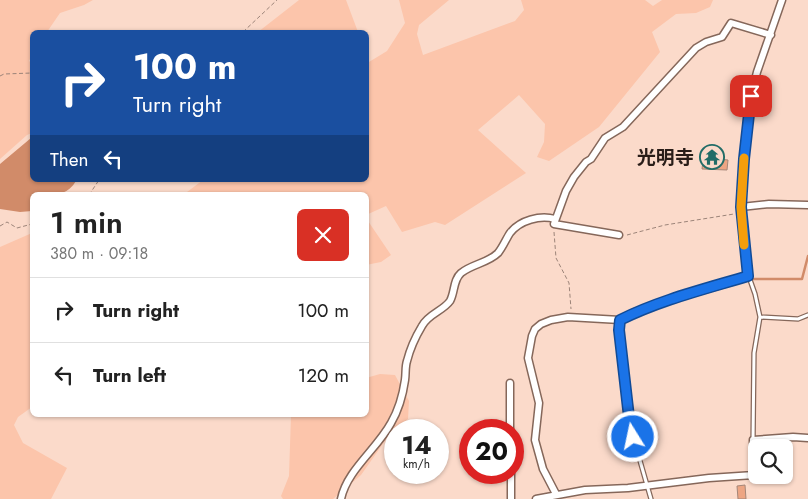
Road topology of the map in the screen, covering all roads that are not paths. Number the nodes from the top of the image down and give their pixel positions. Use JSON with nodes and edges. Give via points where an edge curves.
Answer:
{"nodes":[{"id":1,"x":782,"y":0,"type":"edge"},
{"id":2,"x":771,"y":36,"type":"junction"},
{"id":3,"x":808,"y":205,"type":"edge"},
{"id":4,"x":741,"y":209,"type":"junction"},
{"id":5,"x":554,"y":222,"type":"junction"},
{"id":6,"x":619,"y":235,"type":"road end"},
{"id":7,"x":748,"y":276,"type":"junction"},
{"id":8,"x":808,"y":315,"type":"edge"},
{"id":9,"x":760,"y":317,"type":"junction"},
{"id":10,"x":620,"y":320,"type":"junction"},
{"id":11,"x":510,"y":383,"type":"dead end"},
{"id":12,"x":510,"y":419,"type":"edge"},
{"id":13,"x":808,"y":438,"type":"edge"},
{"id":14,"x":753,"y":439,"type":"edge"},
{"id":15,"x":766,"y":439,"type":"edge"},
{"id":16,"x":748,"y":475,"type":"edge"},
{"id":17,"x":511,"y":484,"type":"edge"},
{"id":18,"x":647,"y":487,"type":"junction"},
{"id":19,"x":556,"y":494,"type":"junction"},
{"id":20,"x":545,"y":498,"type":"edge"},
{"id":21,"x":341,"y":499,"type":"edge"},
{"id":22,"x":511,"y":499,"type":"edge"},
{"id":23,"x":536,"y":499,"type":"edge"},
{"id":24,"x":651,"y":499,"type":"edge"}],
"edges":[{"from":1,"to":2,"type":"street"},
{"from":2,"to":4,"type":"street","via":[[751,96]]},
{"from":2,"to":5,"type":"street","via":[[731,23],[722,37],[701,44],[623,126],[603,140],[566,190]]},
{"from":3,"to":4,"type":"street","via":[[769,204]]},
{"from":4,"to":7,"type":"street"},
{"from":5,"to":6,"type":"street"},
{"from":5,"to":21,"type":"street","via":[[545,216],[518,225],[498,253],[458,276],[451,299],[422,324],[407,361],[404,389],[391,423],[345,485]]},
{"from":7,"to":9,"type":"lane"},
{"from":7,"to":10,"type":"street","via":[[635,312]]},
{"from":8,"to":9,"type":"lane","via":[[798,319]]},
{"from":9,"to":14,"type":"lane","via":[[754,353]]},
{"from":10,"to":18,"type":"lane","via":[[630,426]]},
{"from":10,"to":19,"type":"street","via":[[570,317],[551,320],[535,329],[532,336],[528,358],[539,403],[535,440],[548,482]]},
{"from":11,"to":12,"type":"street"},
{"from":13,"to":15,"type":"street"},
{"from":16,"to":18,"type":"street"},
{"from":17,"to":22,"type":"street"},
{"from":18,"to":19,"type":"street"},
{"from":18,"to":24,"type":"lane"},
{"from":19,"to":20,"type":"street"},
{"from":20,"to":23,"type":"street"}]}
